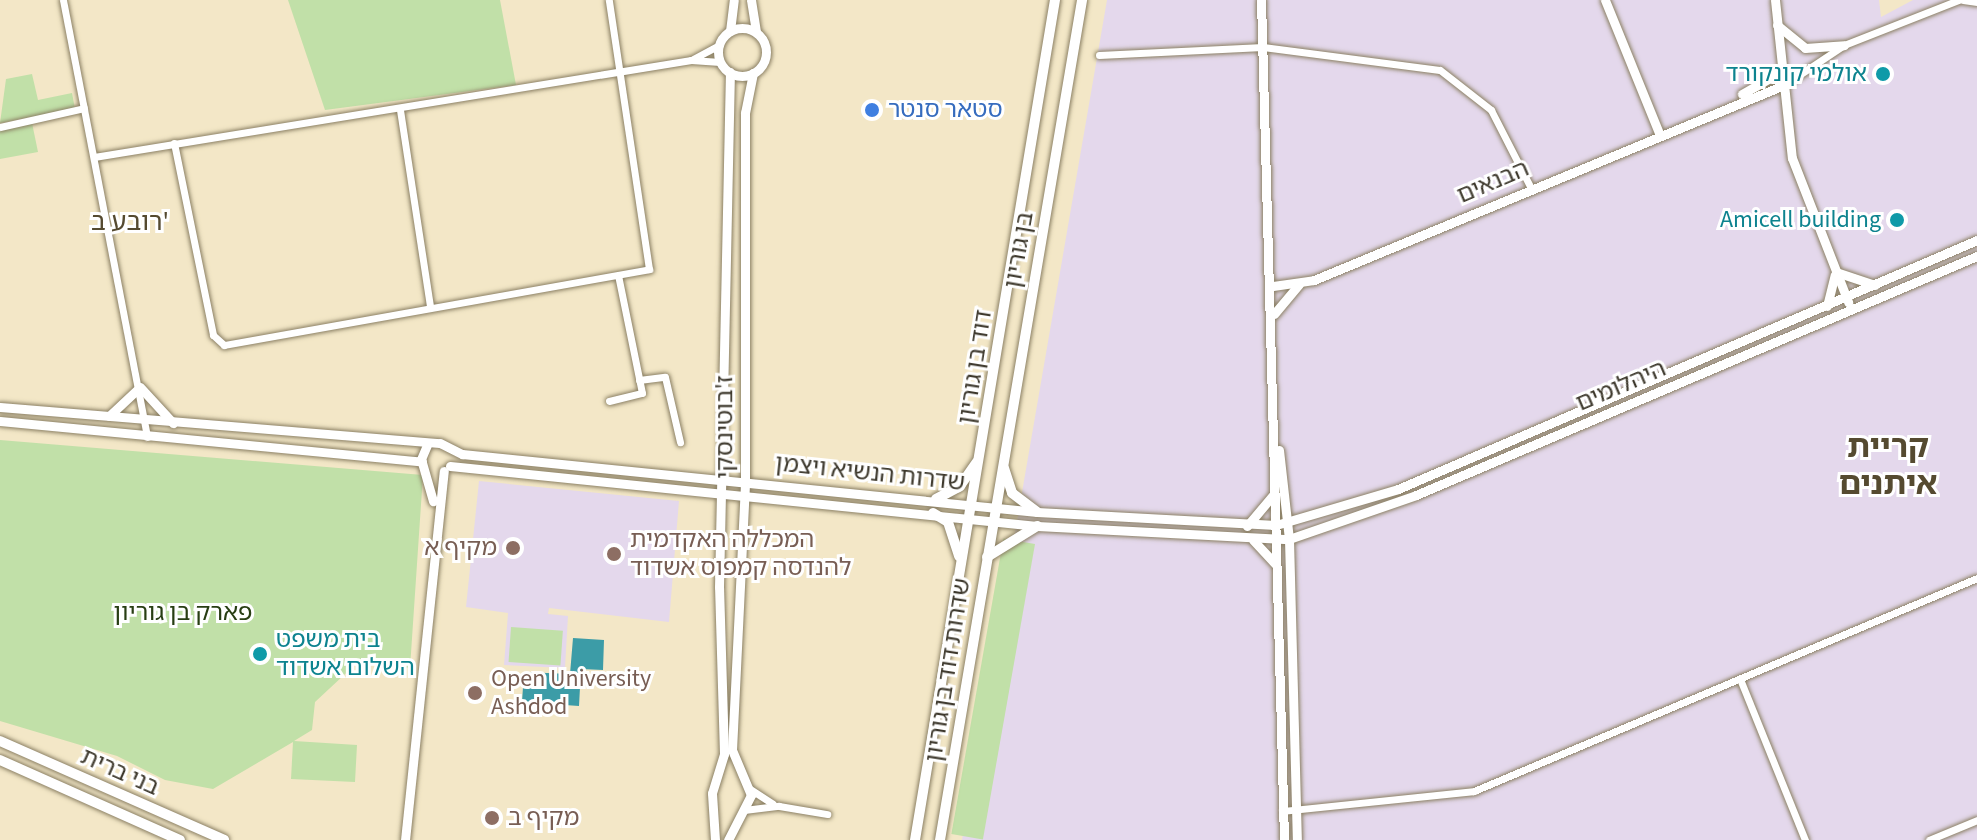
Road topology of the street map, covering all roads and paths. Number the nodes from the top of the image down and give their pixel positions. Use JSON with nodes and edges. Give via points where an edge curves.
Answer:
{"nodes":[{"id":1,"x":609,"y":0,"type":"edge"},
{"id":2,"x":734,"y":0,"type":"edge"},
{"id":3,"x":751,"y":0,"type":"edge"},
{"id":4,"x":1055,"y":0,"type":"edge"},
{"id":5,"x":1082,"y":0,"type":"edge"},
{"id":6,"x":1261,"y":0,"type":"edge"},
{"id":7,"x":1605,"y":0,"type":"edge"},
{"id":8,"x":1775,"y":0,"type":"edge"},
{"id":9,"x":1961,"y":0,"type":"edge"},
{"id":10,"x":64,"y":1,"type":"edge"},
{"id":11,"x":1977,"y":2,"type":"edge"},
{"id":12,"x":1777,"y":25,"type":"junction"},
{"id":13,"x":730,"y":31,"type":"junction"},
{"id":14,"x":756,"y":33,"type":"junction"},
{"id":15,"x":719,"y":45,"type":"junction"},
{"id":16,"x":1844,"y":45,"type":"junction"},
{"id":17,"x":1263,"y":47,"type":"junction"},
{"id":18,"x":1099,"y":55,"type":"dead end"},
{"id":19,"x":691,"y":60,"type":"junction"},
{"id":20,"x":720,"y":62,"type":"junction"},
{"id":21,"x":619,"y":71,"type":"junction"},
{"id":22,"x":1782,"y":71,"type":"junction"},
{"id":23,"x":730,"y":72,"type":"junction"},
{"id":24,"x":753,"y":73,"type":"junction"},
{"id":25,"x":1784,"y":85,"type":"junction"},
{"id":26,"x":1726,"y":104,"type":"junction"},
{"id":27,"x":84,"y":108,"type":"junction"},
{"id":28,"x":400,"y":110,"type":"junction"},
{"id":29,"x":0,"y":127,"type":"edge"},
{"id":30,"x":1659,"y":133,"type":"junction"},
{"id":31,"x":174,"y":143,"type":"junction"},
{"id":32,"x":94,"y":157,"type":"junction"},
{"id":33,"x":1531,"y":188,"type":"junction"},
{"id":34,"x":1977,"y":240,"type":"edge"},
{"id":35,"x":1977,"y":256,"type":"edge"},
{"id":36,"x":1836,"y":272,"type":"junction"},
{"id":37,"x":618,"y":275,"type":"junction"},
{"id":38,"x":1299,"y":284,"type":"junction"},
{"id":39,"x":1875,"y":285,"type":"junction"},
{"id":40,"x":1273,"y":286,"type":"junction"},
{"id":41,"x":1846,"y":297,"type":"junction"},
{"id":42,"x":1827,"y":306,"type":"junction"},
{"id":43,"x":430,"y":307,"type":"junction"},
{"id":44,"x":1851,"y":309,"type":"junction"},
{"id":45,"x":1274,"y":314,"type":"junction"},
{"id":46,"x":639,"y":380,"type":"junction"},
{"id":47,"x":140,"y":387,"type":"junction"},
{"id":48,"x":609,"y":401,"type":"dead end"},
{"id":49,"x":0,"y":407,"type":"edge"},
{"id":50,"x":106,"y":417,"type":"junction"},
{"id":51,"x":0,"y":421,"type":"edge"},
{"id":52,"x":146,"y":421,"type":"junction"},
{"id":53,"x":174,"y":424,"type":"junction"},
{"id":54,"x":147,"y":437,"type":"junction"},
{"id":55,"x":680,"y":442,"type":"dead end"},
{"id":56,"x":1277,"y":443,"type":"junction"},
{"id":57,"x":427,"y":445,"type":"junction"},
{"id":58,"x":450,"y":450,"type":"junction"},
{"id":59,"x":981,"y":457,"type":"junction"},
{"id":60,"x":1003,"y":463,"type":"junction"},
{"id":61,"x":425,"y":466,"type":"junction"},
{"id":62,"x":447,"y":469,"type":"junction"},
{"id":63,"x":721,"y":479,"type":"junction"},
{"id":64,"x":745,"y":481,"type":"junction"},
{"id":65,"x":721,"y":491,"type":"junction"},
{"id":66,"x":1274,"y":492,"type":"junction"},
{"id":67,"x":744,"y":493,"type":"junction"},
{"id":68,"x":936,"y":499,"type":"junction"},
{"id":69,"x":972,"y":503,"type":"junction"},
{"id":70,"x":996,"y":506,"type":"junction"},
{"id":71,"x":1037,"y":512,"type":"junction"},
{"id":72,"x":933,"y":513,"type":"junction"},
{"id":73,"x":434,"y":518,"type":"junction"},
{"id":74,"x":970,"y":518,"type":"junction"},
{"id":75,"x":993,"y":521,"type":"junction"},
{"id":76,"x":1288,"y":524,"type":"junction"},
{"id":77,"x":1276,"y":525,"type":"junction"},
{"id":78,"x":1037,"y":526,"type":"junction"},
{"id":79,"x":1247,"y":526,"type":"junction"},
{"id":80,"x":1289,"y":539,"type":"junction"},
{"id":81,"x":1253,"y":540,"type":"junction"},
{"id":82,"x":1276,"y":540,"type":"junction"},
{"id":83,"x":986,"y":558,"type":"junction"},
{"id":84,"x":1276,"y":565,"type":"junction"},
{"id":85,"x":960,"y":570,"type":"junction"},
{"id":86,"x":1977,"y":578,"type":"edge"},
{"id":87,"x":1740,"y":679,"type":"junction"},
{"id":88,"x":0,"y":741,"type":"edge"},
{"id":89,"x":0,"y":760,"type":"edge"},
{"id":90,"x":742,"y":780,"type":"junction"},
{"id":91,"x":718,"y":782,"type":"junction"},
{"id":92,"x":749,"y":789,"type":"junction"},
{"id":93,"x":715,"y":806,"type":"junction"},
{"id":94,"x":779,"y":806,"type":"junction"},
{"id":95,"x":1296,"y":810,"type":"junction"},
{"id":96,"x":743,"y":811,"type":"junction"},
{"id":97,"x":1282,"y":811,"type":"junction"},
{"id":98,"x":827,"y":814,"type":"dead end"},
{"id":99,"x":1977,"y":820,"type":"edge"},
{"id":100,"x":916,"y":836,"type":"edge"},
{"id":101,"x":180,"y":840,"type":"edge"},
{"id":102,"x":224,"y":840,"type":"edge"},
{"id":103,"x":405,"y":840,"type":"edge"},
{"id":104,"x":715,"y":840,"type":"edge"},
{"id":105,"x":728,"y":840,"type":"edge"},
{"id":106,"x":940,"y":840,"type":"edge"},
{"id":107,"x":1284,"y":840,"type":"edge"},
{"id":108,"x":1297,"y":840,"type":"edge"},
{"id":109,"x":1805,"y":840,"type":"edge"},
{"id":110,"x":1929,"y":840,"type":"edge"}],
"edges":[{"from":1,"to":21,"type":"street"},
{"from":2,"to":13,"type":"street"},
{"from":3,"to":14,"type":"street"},
{"from":4,"to":59,"type":"main road","name":"דוד בן גוריון"},
{"from":5,"to":60,"type":"main road","name":"בן גוריון"},
{"from":6,"to":17,"type":"street"},
{"from":7,"to":30,"type":"street"},
{"from":8,"to":12,"type":"street"},
{"from":9,"to":11,"type":"street","name":"הבנאים"},
{"from":9,"to":16,"type":"street","name":"הבנאים"},
{"from":10,"to":27,"type":"street"},
{"from":12,"to":16,"type":"street","via":[[1805,48]]},
{"from":12,"to":22,"type":"street"},
{"from":13,"to":14,"type":"street"},
{"from":13,"to":15,"type":"street"},
{"from":14,"to":24,"type":"street","via":[[765,55]]},
{"from":15,"to":19,"type":"street"},
{"from":15,"to":20,"type":"street"},
{"from":16,"to":25,"type":"street","name":"הבנאים"},
{"from":17,"to":18,"type":"street"},
{"from":17,"to":33,"type":"street","via":[[1440,70],[1491,110]]},
{"from":17,"to":40,"type":"street"},
{"from":19,"to":20,"type":"street"},
{"from":19,"to":21,"type":"street"},
{"from":20,"to":23,"type":"street"},
{"from":21,"to":28,"type":"street"},
{"from":21,"to":37,"type":"street","via":[[649,269]]},
{"from":22,"to":25,"type":"street"},
{"from":22,"to":26,"type":"street","name":"הבנאים"},
{"from":23,"to":24,"type":"street"},
{"from":23,"to":63,"type":"street","name":"ז'בוטינסקי"},
{"from":24,"to":64,"type":"street","name":"ז'בוטינסקי","via":[[745,113]]},
{"from":25,"to":26,"type":"street","name":"הבנאים"},
{"from":25,"to":36,"type":"street","via":[[1792,158]]},
{"from":26,"to":30,"type":"street","name":"הבנאים"},
{"from":27,"to":29,"type":"street"},
{"from":27,"to":32,"type":"street"},
{"from":28,"to":31,"type":"street"},
{"from":28,"to":43,"type":"street"},
{"from":30,"to":33,"type":"street","name":"הבנאים"},
{"from":31,"to":32,"type":"street"},
{"from":31,"to":43,"type":"street","via":[[213,335],[224,345]]},
{"from":32,"to":47,"type":"street"},
{"from":33,"to":38,"type":"street","name":"הבנאים"},
{"from":34,"to":39,"type":"street","name":"היהלומים"},
{"from":35,"to":44,"type":"street","name":"היהלומים"},
{"from":36,"to":39,"type":"street"},
{"from":36,"to":41,"type":"street"},
{"from":36,"to":42,"type":"street"},
{"from":37,"to":43,"type":"street"},
{"from":37,"to":46,"type":"street"},
{"from":38,"to":40,"type":"street","name":"הבנאים"},
{"from":38,"to":45,"type":"street"},
{"from":39,"to":41,"type":"street","name":"היהלומים"},
{"from":40,"to":45,"type":"street"},
{"from":41,"to":42,"type":"street","name":"היהלומים"},
{"from":41,"to":44,"type":"street"},
{"from":42,"to":76,"type":"street","name":"היהלומים","via":[[1398,489]]},
{"from":44,"to":80,"type":"street","name":"היהלומים","via":[[1416,495]]},
{"from":45,"to":56,"type":"street"},
{"from":46,"to":48,"type":"street","via":[[642,393]]},
{"from":46,"to":55,"type":"street","via":[[665,377]]},
{"from":47,"to":50,"type":"street","via":[[124,408]]},
{"from":47,"to":52,"type":"street"},
{"from":47,"to":53,"type":"street"},
{"from":49,"to":50,"type":"street"},
{"from":50,"to":52,"type":"street"},
{"from":51,"to":54,"type":"street"},
{"from":52,"to":53,"type":"street"},
{"from":52,"to":54,"type":"street"},
{"from":53,"to":57,"type":"street"},
{"from":54,"to":61,"type":"street"},
{"from":56,"to":66,"type":"street"},
{"from":56,"to":76,"type":"street"},
{"from":57,"to":58,"type":"street","name":"שדרות הנשיא ויצמן"},
{"from":57,"to":61,"type":"street"},
{"from":58,"to":62,"type":"street"},
{"from":58,"to":63,"type":"street","name":"שדרות הנשיא ויצמן"},
{"from":59,"to":68,"type":"main road","via":[[960,486]]},
{"from":59,"to":69,"type":"main road","name":"דוד בן גוריון"},
{"from":60,"to":70,"type":"main road","name":"בן גוריון"},
{"from":60,"to":71,"type":"main road","via":[[1012,493]]},
{"from":61,"to":62,"type":"street","name":"שדרות הנשיא ויצמן"},
{"from":61,"to":73,"type":"street"},
{"from":62,"to":65,"type":"street","name":"שדרות הנשיא ויצמן"},
{"from":62,"to":73,"type":"street"},
{"from":63,"to":64,"type":"street","name":"שדרות הנשיא ויצמן"},
{"from":63,"to":65,"type":"street","name":"ז'בוטינסקי"},
{"from":64,"to":67,"type":"street","name":"ז'בוטינסקי"},
{"from":64,"to":68,"type":"street","name":"שדרות הנשיא ויצמן"},
{"from":65,"to":67,"type":"street","name":"שדרות הנשיא ויצמן"},
{"from":65,"to":91,"type":"street","name":"ז'בוטינסקי"},
{"from":66,"to":77,"type":"street"},
{"from":66,"to":79,"type":"street"},
{"from":67,"to":72,"type":"street","name":"שדרות הנשיא ויצמן"},
{"from":67,"to":90,"type":"street","name":"ז'בוטינסקי","via":[[732,750]]},
{"from":68,"to":69,"type":"street","name":"שדרות הנשיא ויצמן"},
{"from":69,"to":70,"type":"street","name":"שדרות הנשיא ויצמן"},
{"from":69,"to":74,"type":"main road","name":"שדרות דוד בן גוריון"},
{"from":70,"to":71,"type":"street","name":"שדרות הנשיא ויצמן"},
{"from":70,"to":75,"type":"main road","name":"שדרות דוד בן גוריון"},
{"from":71,"to":79,"type":"street","name":"שדרות הנשיא ויצמן"},
{"from":72,"to":74,"type":"street","name":"שדרות הנשיא ויצמן"},
{"from":72,"to":85,"type":"main road","via":[[953,531]]},
{"from":73,"to":103,"type":"street"},
{"from":74,"to":75,"type":"street","name":"שדרות הנשיא ויצמן"},
{"from":74,"to":85,"type":"main road","name":"שדרות דוד בן גוריון"},
{"from":75,"to":78,"type":"street","name":"שדרות הנשיא ויצמן"},
{"from":75,"to":83,"type":"main road","name":"שדרות דוד בן גוריון"},
{"from":76,"to":77,"type":"street","name":"שדרות הנשיא ויצמן"},
{"from":76,"to":80,"type":"street"},
{"from":77,"to":79,"type":"street","name":"שדרות הנשיא ויצמן"},
{"from":77,"to":82,"type":"street"},
{"from":78,"to":81,"type":"street","name":"שדרות הנשיא ויצמן"},
{"from":78,"to":83,"type":"main road"},
{"from":80,"to":82,"type":"street","name":"היהלומים"},
{"from":80,"to":95,"type":"street"},
{"from":81,"to":82,"type":"street","name":"שדרות הנשיא ויצמן"},
{"from":81,"to":84,"type":"street"},
{"from":82,"to":84,"type":"street"},
{"from":83,"to":106,"type":"main road","name":"שדרות דוד בן גוריון"},
{"from":84,"to":97,"type":"street"},
{"from":85,"to":100,"type":"main road"},
{"from":86,"to":87,"type":"street"},
{"from":87,"to":95,"type":"street","via":[[1474,791]]},
{"from":87,"to":109,"type":"street"},
{"from":88,"to":102,"type":"main road","name":"בני ברית"},
{"from":89,"to":101,"type":"main road","name":"בני ברית"},
{"from":90,"to":91,"type":"street"},
{"from":90,"to":92,"type":"street"},
{"from":91,"to":93,"type":"street"},
{"from":92,"to":94,"type":"street"},
{"from":92,"to":96,"type":"street"},
{"from":93,"to":96,"type":"street","via":[[725,814]]},
{"from":93,"to":104,"type":"street"},
{"from":94,"to":96,"type":"street"},
{"from":94,"to":98,"type":"street"},
{"from":95,"to":97,"type":"street"},
{"from":95,"to":108,"type":"street"},
{"from":96,"to":105,"type":"street"},
{"from":97,"to":107,"type":"street"},
{"from":99,"to":110,"type":"street"}]}
